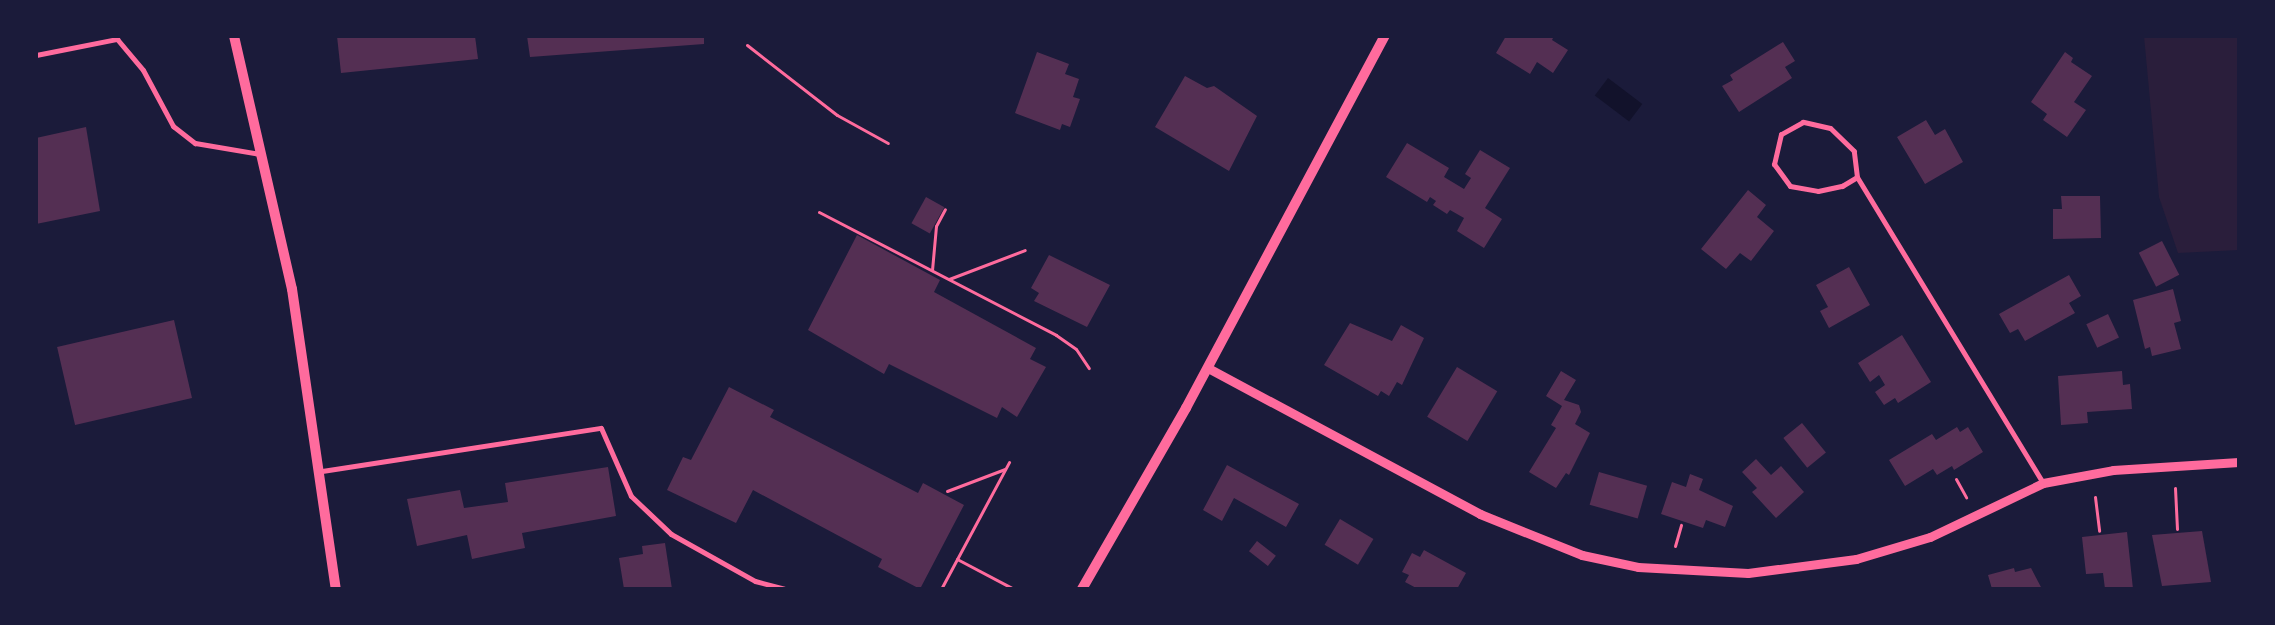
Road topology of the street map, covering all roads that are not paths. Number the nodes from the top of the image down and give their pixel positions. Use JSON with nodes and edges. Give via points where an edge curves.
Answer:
{"nodes":[{"id":1,"x":234,"y":36,"type":"edge"},
{"id":2,"x":1385,"y":36,"type":"edge"},
{"id":3,"x":117,"y":38,"type":"edge"},
{"id":4,"x":36,"y":54,"type":"edge"},
{"id":5,"x":261,"y":154,"type":"junction"},
{"id":6,"x":1857,"y":177,"type":"junction"},
{"id":7,"x":1208,"y":368,"type":"junction"},
{"id":8,"x":2239,"y":462,"type":"edge"},
{"id":9,"x":322,"y":471,"type":"junction"},
{"id":10,"x":2042,"y":483,"type":"junction"},
{"id":11,"x":336,"y":589,"type":"edge"},
{"id":12,"x":784,"y":589,"type":"edge"},
{"id":13,"x":1082,"y":589,"type":"edge"}],
"edges":[{"from":1,"to":5,"type":"main road"},
{"from":2,"to":7,"type":"main road"},
{"from":3,"to":4,"type":"street"},
{"from":3,"to":5,"type":"street","via":[[142,70],[173,126],[195,143]]},
{"from":5,"to":9,"type":"main road","via":[[292,289]]},
{"from":6,"to":6,"type":"street","via":[[1842,186],[1818,192],[1790,186],[1774,164],[1781,134],[1802,122],[1830,128],[1854,151]]},
{"from":6,"to":10,"type":"street"},
{"from":7,"to":10,"type":"street","via":[[1480,514],[1582,555],[1638,567],[1748,574],[1856,559],[1930,537]]},
{"from":7,"to":13,"type":"main road"},
{"from":8,"to":10,"type":"street","via":[[2113,470]]},
{"from":9,"to":11,"type":"main road"},
{"from":9,"to":12,"type":"street","via":[[601,428],[631,496],[671,534],[755,581]]}]}
